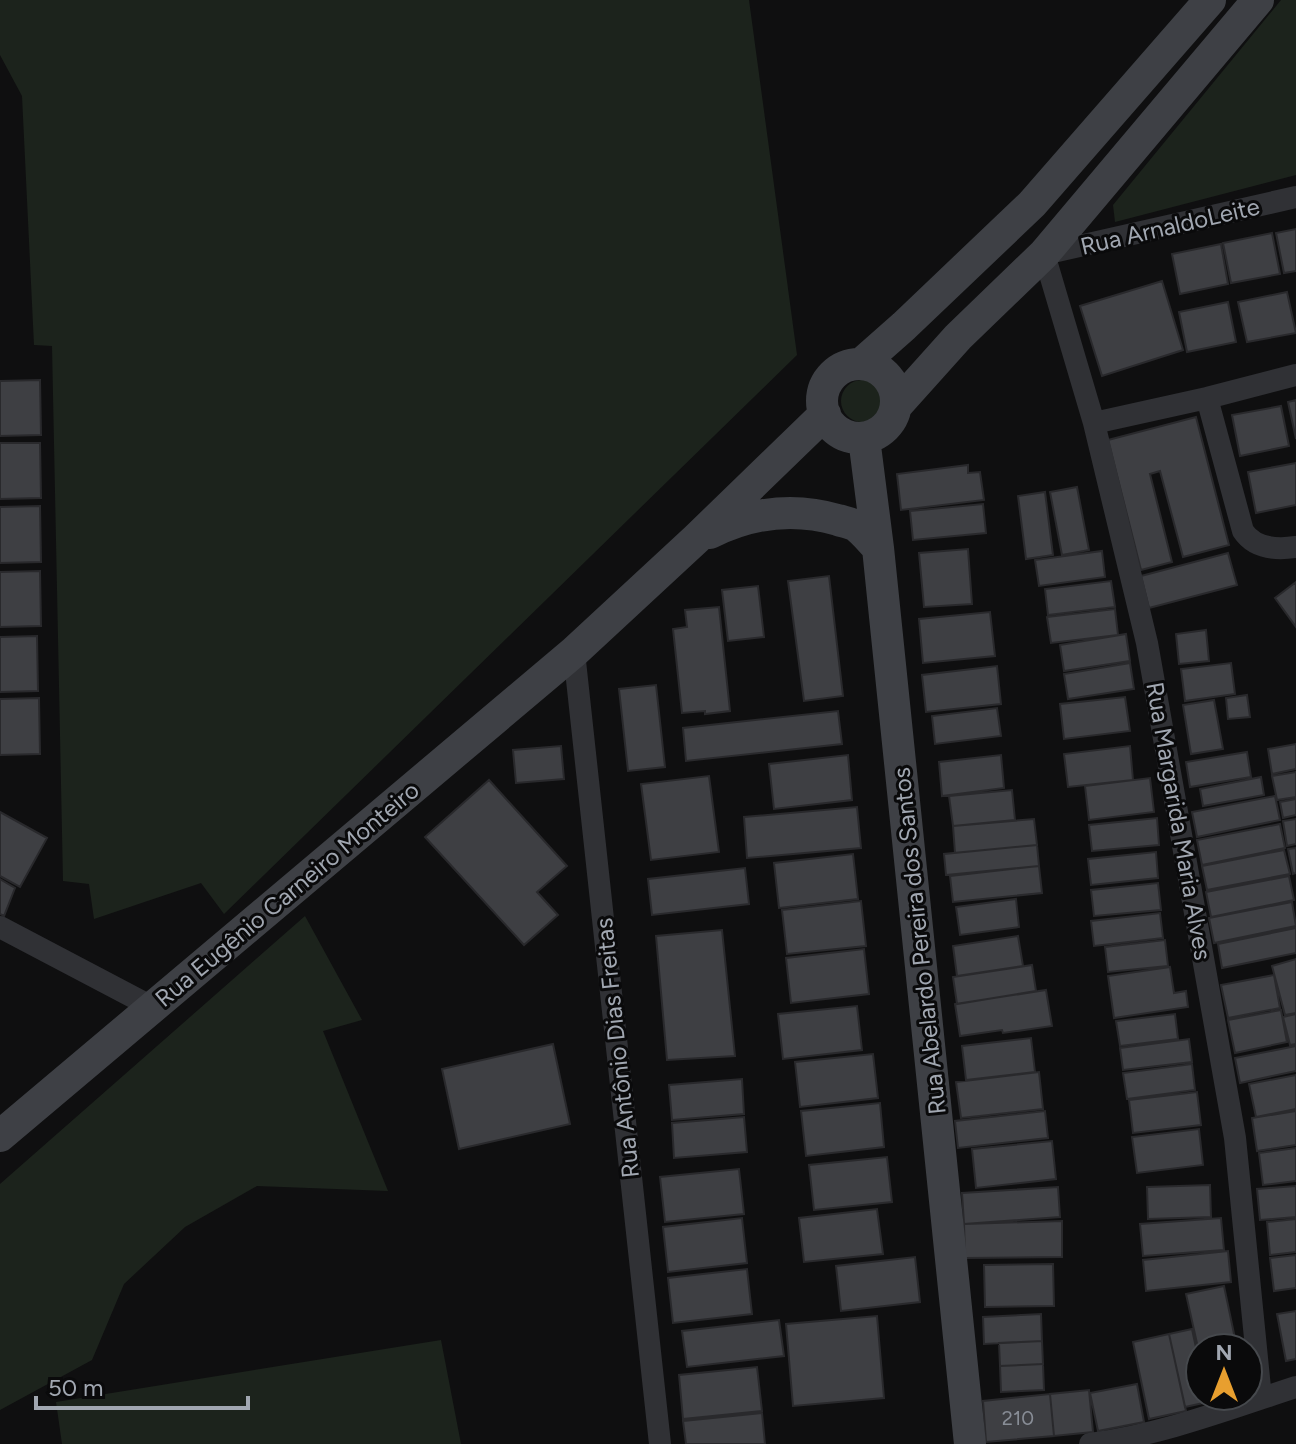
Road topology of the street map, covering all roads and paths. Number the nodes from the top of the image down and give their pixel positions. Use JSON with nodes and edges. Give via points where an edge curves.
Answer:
{"nodes":[{"id":1,"x":1210,"y":0,"type":"edge"},
{"id":2,"x":1258,"y":0,"type":"edge"},
{"id":3,"x":1296,"y":197,"type":"edge"},
{"id":4,"x":1044,"y":254,"type":"junction"},
{"id":5,"x":861,"y":364,"type":"junction"},
{"id":6,"x":1296,"y":375,"type":"edge"},
{"id":7,"x":1207,"y":398,"type":"junction"},
{"id":8,"x":897,"y":405,"type":"junction"},
{"id":9,"x":825,"y":414,"type":"junction"},
{"id":10,"x":1094,"y":423,"type":"junction"},
{"id":11,"x":864,"y":438,"type":"junction"},
{"id":12,"x":696,"y":539,"type":"junction"},
{"id":13,"x":1296,"y":547,"type":"edge"},
{"id":14,"x":878,"y":548,"type":"junction"},
{"id":15,"x":574,"y":652,"type":"junction"},
{"id":16,"x":0,"y":927,"type":"edge"},
{"id":17,"x":152,"y":1007,"type":"junction"},
{"id":18,"x":0,"y":1136,"type":"edge"},
{"id":19,"x":1254,"y":1332,"type":"edge"},
{"id":20,"x":1296,"y":1387,"type":"edge"},
{"id":21,"x":1264,"y":1397,"type":"edge"},
{"id":22,"x":1220,"y":1412,"type":"edge"},
{"id":23,"x":660,"y":1444,"type":"edge"},
{"id":24,"x":970,"y":1444,"type":"edge"},
{"id":25,"x":1090,"y":1444,"type":"edge"}],
"edges":[{"from":1,"to":5,"type":"main road","via":[[1032,204]]},
{"from":2,"to":4,"type":"main road"},
{"from":3,"to":4,"type":"street","name":"Rua ArnaldoLeite"},
{"from":4,"to":8,"type":"main road"},
{"from":4,"to":10,"type":"street","name":"Rua Margarida Maria Alves"},
{"from":5,"to":8,"type":"main road","via":[[884,372]]},
{"from":5,"to":9,"type":"main road","via":[[838,370],[829,379],[823,390]]},
{"from":6,"to":7,"type":"street"},
{"from":7,"to":10,"type":"street"},
{"from":7,"to":13,"type":"street","via":[[1243,531],[1257,545]]},
{"from":8,"to":11,"type":"main road","via":[[886,427]]},
{"from":9,"to":11,"type":"main road","via":[[841,433]]},
{"from":9,"to":12,"type":"main road","name":"Rua Eugênio Carneiro Monteiro"},
{"from":10,"to":19,"type":"street","name":"Rua Margarida Maria Alves","via":[[1147,643],[1233,1123]]},
{"from":11,"to":14,"type":"main road","name":"Rua Abelardo Pereira dos Santos"},
{"from":12,"to":14,"type":"main road","via":[[759,515],[791,512],[854,525]]},
{"from":12,"to":15,"type":"main road","name":"Rua Eugênio Carneiro Monteiro"},
{"from":14,"to":24,"type":"main road","name":"Rua Abelardo Pereira dos Santos"},
{"from":15,"to":17,"type":"main road","name":"Rua Eugênio Carneiro Monteiro"},
{"from":15,"to":23,"type":"street","name":"Rua Antônio Dias Freitas"},
{"from":16,"to":17,"type":"street"},
{"from":17,"to":18,"type":"main road","name":"Rua Eugênio Carneiro Monteiro"},
{"from":20,"to":21,"type":"street"},
{"from":22,"to":25,"type":"street"}]}
